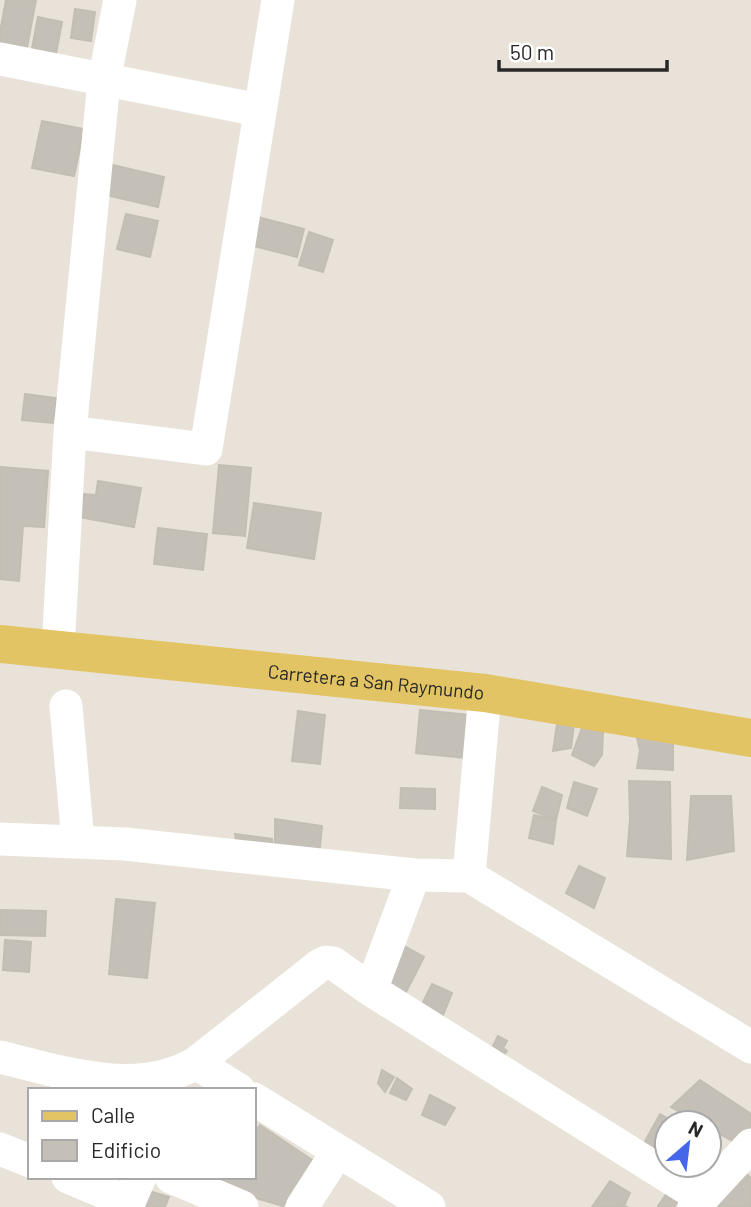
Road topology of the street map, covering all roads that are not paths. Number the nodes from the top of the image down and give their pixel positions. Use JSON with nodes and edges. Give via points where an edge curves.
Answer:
{"nodes":[{"id":1,"x":120,"y":0,"type":"edge"},
{"id":2,"x":278,"y":0,"type":"edge"},
{"id":3,"x":0,"y":60,"type":"edge"},
{"id":4,"x":104,"y":81,"type":"junction"},
{"id":5,"x":259,"y":110,"type":"junction"},
{"id":6,"x":70,"y":432,"type":"junction"},
{"id":7,"x":0,"y":644,"type":"edge"},
{"id":8,"x":58,"y":650,"type":"junction"},
{"id":9,"x":485,"y":693,"type":"junction"},
{"id":10,"x":66,"y":706,"type":"dead end"},
{"id":11,"x":751,"y":738,"type":"edge"},
{"id":12,"x":0,"y":839,"type":"edge"},
{"id":13,"x":78,"y":841,"type":"junction"},
{"id":14,"x":414,"y":874,"type":"junction"},
{"id":15,"x":469,"y":876,"type":"junction"},
{"id":16,"x":371,"y":990,"type":"junction"},
{"id":17,"x":751,"y":1047,"type":"edge"},
{"id":18,"x":0,"y":1056,"type":"edge"},
{"id":19,"x":184,"y":1075,"type":"edge"},
{"id":20,"x":232,"y":1088,"type":"edge"},
{"id":21,"x":256,"y":1100,"type":"edge"},
{"id":22,"x":751,"y":1145,"type":"edge"},
{"id":23,"x":0,"y":1149,"type":"edge"},
{"id":24,"x":338,"y":1151,"type":"junction"},
{"id":25,"x":28,"y":1160,"type":"edge"},
{"id":26,"x":73,"y":1179,"type":"edge"},
{"id":27,"x":140,"y":1179,"type":"edge"},
{"id":28,"x":176,"y":1179,"type":"edge"},
{"id":29,"x":697,"y":1202,"type":"edge"},
{"id":30,"x":242,"y":1207,"type":"edge"},
{"id":31,"x":302,"y":1207,"type":"edge"},
{"id":32,"x":429,"y":1207,"type":"edge"}],
"edges":[{"from":1,"to":4,"type":"street"},
{"from":2,"to":5,"type":"street"},
{"from":3,"to":4,"type":"street"},
{"from":4,"to":5,"type":"street"},
{"from":4,"to":6,"type":"street"},
{"from":5,"to":6,"type":"street","via":[[206,449]]},
{"from":6,"to":8,"type":"street"},
{"from":7,"to":8,"type":"main road","name":"Carretera a San Raymundo"},
{"from":8,"to":9,"type":"main road","name":"Carretera a San Raymundo"},
{"from":9,"to":11,"type":"main road","name":"Carretera a San Raymundo"},
{"from":9,"to":15,"type":"street"},
{"from":10,"to":13,"type":"street"},
{"from":12,"to":13,"type":"street"},
{"from":13,"to":14,"type":"street"},
{"from":14,"to":15,"type":"street"},
{"from":14,"to":16,"type":"street"},
{"from":15,"to":17,"type":"street"},
{"from":16,"to":19,"type":"street","via":[[326,962]]},
{"from":16,"to":29,"type":"street"},
{"from":18,"to":19,"type":"street","via":[[79,1077],[124,1080]]},
{"from":19,"to":20,"type":"street"},
{"from":21,"to":24,"type":"street"},
{"from":22,"to":29,"type":"street"},
{"from":23,"to":25,"type":"street"},
{"from":24,"to":31,"type":"street"},
{"from":24,"to":32,"type":"street"},
{"from":26,"to":27,"type":"street","via":[[130,1200]]},
{"from":28,"to":30,"type":"street"}]}
